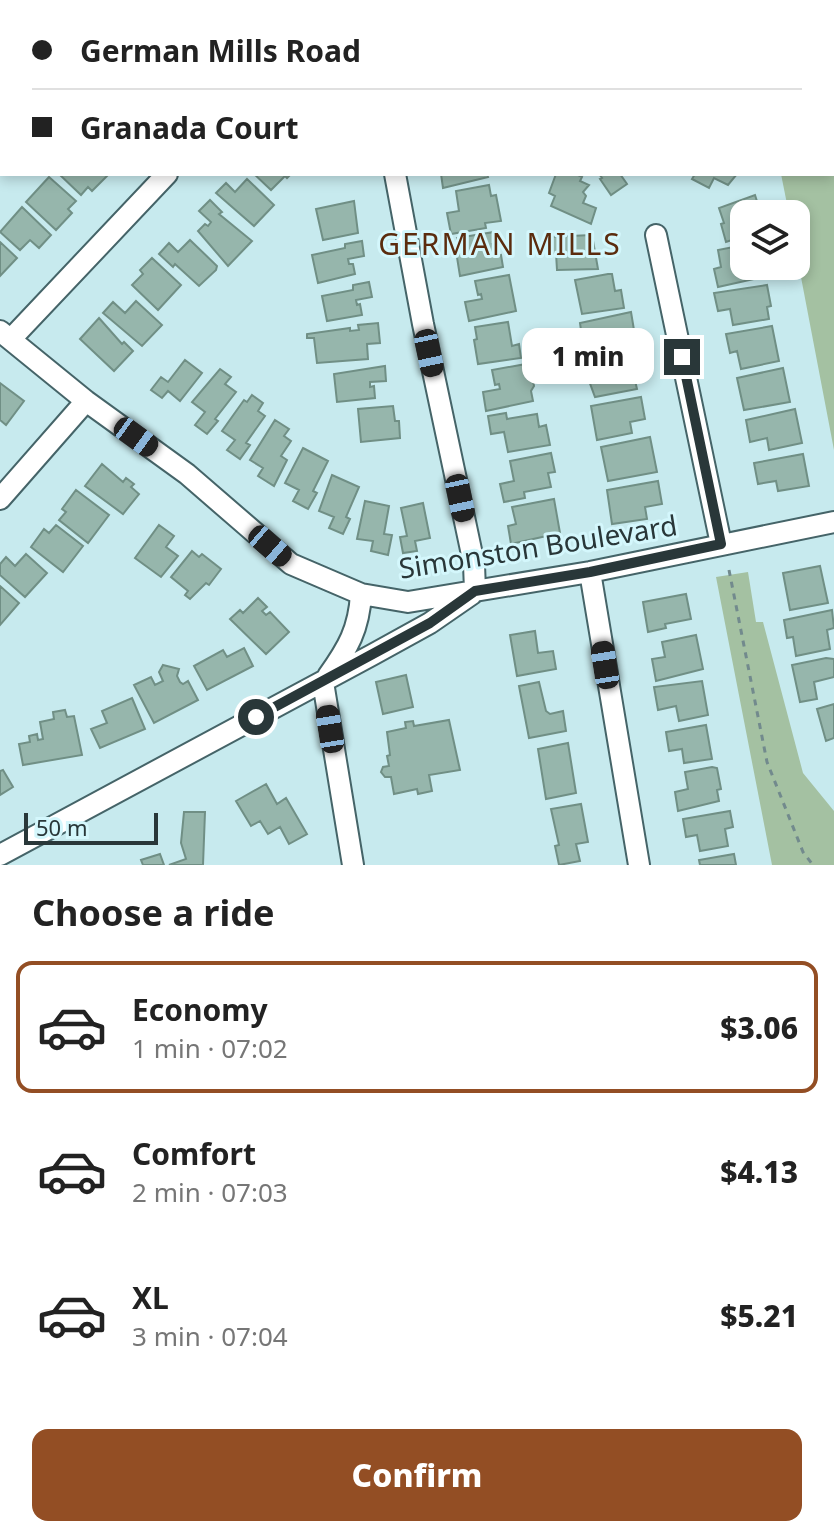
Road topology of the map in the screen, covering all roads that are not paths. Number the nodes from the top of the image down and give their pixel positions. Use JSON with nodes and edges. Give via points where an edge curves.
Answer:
{"nodes":[{"id":1,"x":165,"y":176,"type":"edge"},
{"id":2,"x":395,"y":176,"type":"edge"},
{"id":3,"x":656,"y":235,"type":"dead end"},
{"id":4,"x":5,"y":335,"type":"edge"},
{"id":5,"x":86,"y":401,"type":"junction"},
{"id":6,"x":0,"y":499,"type":"edge"},
{"id":7,"x":834,"y":522,"type":"edge"},
{"id":8,"x":721,"y":544,"type":"junction"},
{"id":9,"x":590,"y":572,"type":"junction"},
{"id":10,"x":475,"y":591,"type":"junction"},
{"id":11,"x":361,"y":594,"type":"junction"},
{"id":12,"x":323,"y":682,"type":"junction"},
{"id":13,"x":0,"y":855,"type":"edge"},
{"id":14,"x":353,"y":865,"type":"edge"},
{"id":15,"x":639,"y":865,"type":"edge"}],
"edges":[{"from":1,"to":4,"type":"street"},
{"from":2,"to":10,"type":"street","via":[[474,564]]},
{"from":3,"to":8,"type":"street"},
{"from":4,"to":5,"type":"street","name":"Simonston Boulevard"},
{"from":5,"to":6,"type":"street"},
{"from":5,"to":11,"type":"street","name":"Simonston Boulevard","via":[[187,474],[291,564]]},
{"from":7,"to":8,"type":"street","name":"Simonston Boulevard"},
{"from":8,"to":9,"type":"street","name":"Simonston Boulevard"},
{"from":9,"to":10,"type":"street","name":"Simonston Boulevard"},
{"from":9,"to":15,"type":"street"},
{"from":10,"to":11,"type":"street","name":"Simonston Boulevard","via":[[408,602]]},
{"from":10,"to":12,"type":"street","via":[[430,623]]},
{"from":11,"to":12,"type":"street","via":[[360,618],[347,649]]},
{"from":12,"to":13,"type":"street"},
{"from":12,"to":14,"type":"street"}]}
